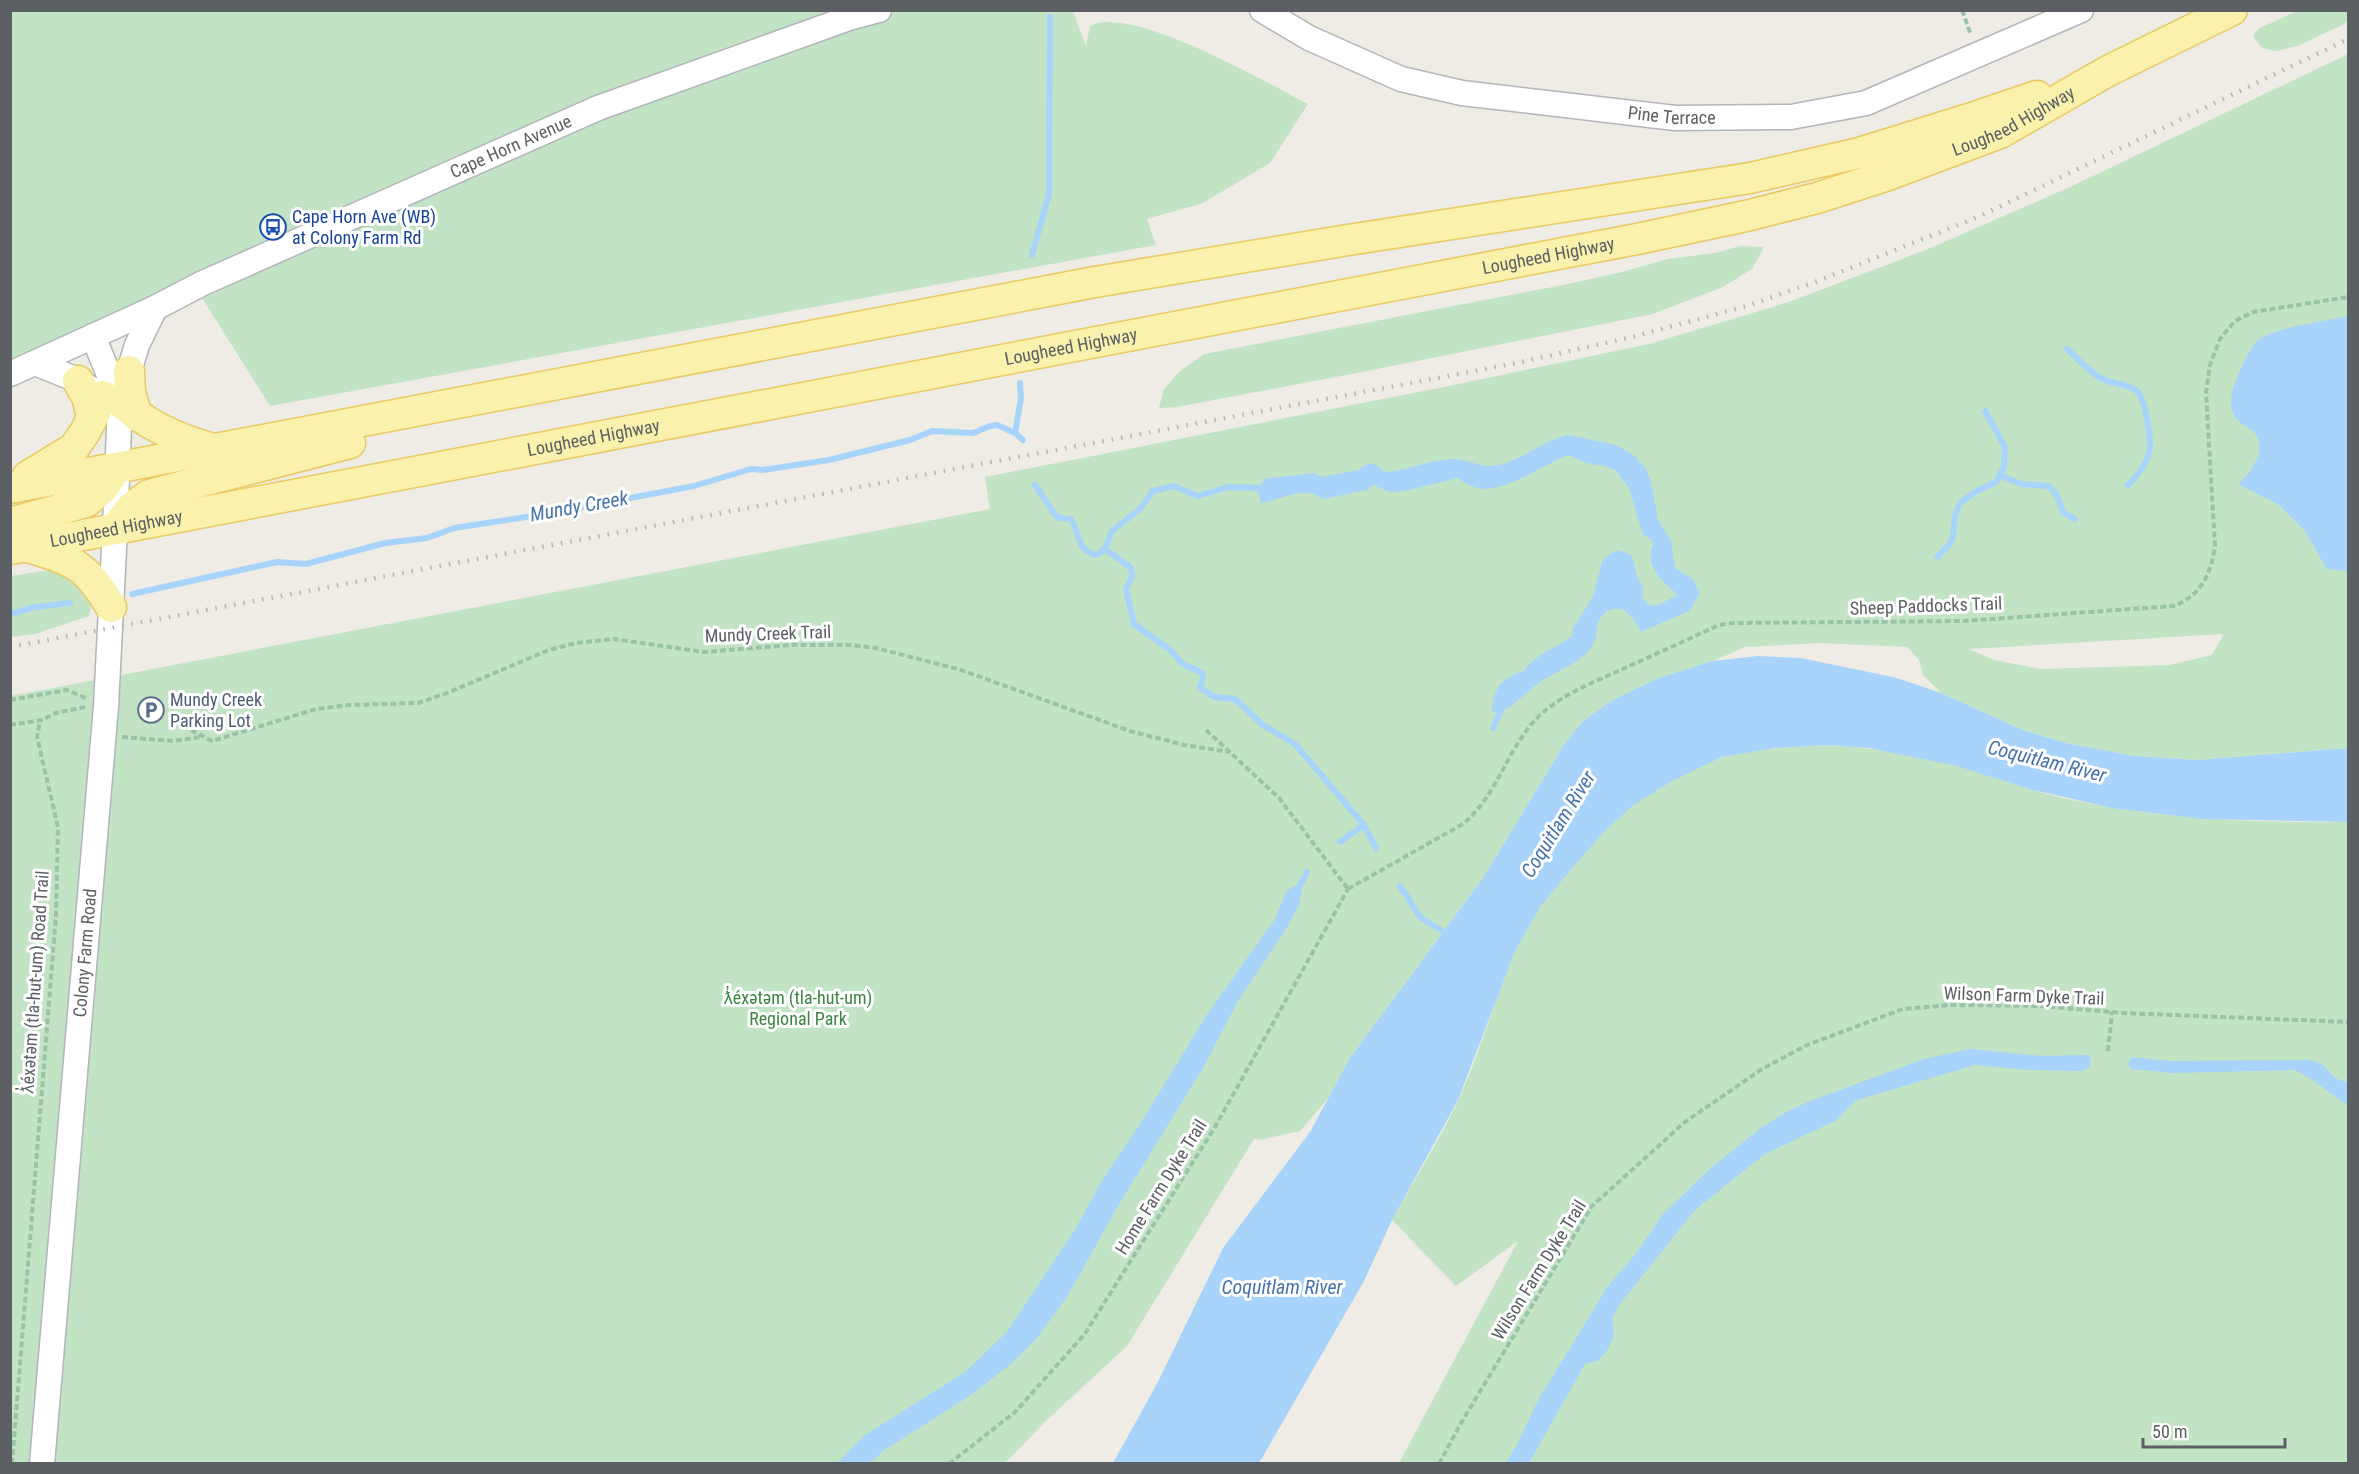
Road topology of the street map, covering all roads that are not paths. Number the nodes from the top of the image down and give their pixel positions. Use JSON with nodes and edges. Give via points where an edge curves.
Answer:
{"nodes":[{"id":1,"x":879,"y":10,"type":"edge"},
{"id":2,"x":1262,"y":10,"type":"edge"},
{"id":3,"x":2081,"y":10,"type":"edge"},
{"id":4,"x":2232,"y":10,"type":"edge"},
{"id":5,"x":2108,"y":71,"type":"junction"},
{"id":6,"x":155,"y":308,"type":"junction"},
{"id":7,"x":87,"y":339,"type":"junction"},
{"id":8,"x":35,"y":363,"type":"junction"},
{"id":9,"x":129,"y":371,"type":"joint"},
{"id":10,"x":10,"y":374,"type":"edge"},
{"id":11,"x":567,"y":382,"type":"junction"},
{"id":12,"x":106,"y":403,"type":"junction"},
{"id":13,"x":216,"y":449,"type":"junction"},
{"id":14,"x":117,"y":454,"type":"junction"},
{"id":15,"x":10,"y":487,"type":"edge"},
{"id":16,"x":115,"y":529,"type":"junction"},
{"id":17,"x":16,"y":540,"type":"edge"},
{"id":18,"x":111,"y":607,"type":"junction"},
{"id":19,"x":42,"y":1464,"type":"edge"}],
"edges":[{"from":1,"to":6,"type":"street","name":"Cape Horn Avenue","via":[[598,108],[214,278]]},
{"from":2,"to":3,"type":"street","name":"Pine Terrace","via":[[1309,38],[1401,80],[1462,93],[1676,118],[1791,117],[1866,103]]},
{"from":4,"to":5,"type":"main road","name":"Lougheed Highway"},
{"from":5,"to":11,"type":"main road","name":"Lougheed Highway","via":[[1897,142],[1796,168],[1167,270]]},
{"from":5,"to":16,"type":"main road","name":"Lougheed Highway","via":[[2000,133],[1854,186],[1755,214]]},
{"from":6,"to":7,"type":"street","name":"Cape Horn Avenue"},
{"from":6,"to":9,"type":"street"},
{"from":7,"to":8,"type":"street","name":"Cape Horn Avenue"},
{"from":7,"to":12,"type":"street","name":"Colony Farm Road"},
{"from":8,"to":10,"type":"street","name":"Cape Horn Avenue"},
{"from":8,"to":12,"type":"street"},
{"from":9,"to":12,"type":"main road","via":[[130,393]]},
{"from":11,"to":13,"type":"main road","name":"Lougheed Highway"},
{"from":11,"to":16,"type":"main road","via":[[149,495],[134,505]]},
{"from":12,"to":13,"type":"main road","via":[[169,435]]},
{"from":12,"to":14,"type":"street","name":"Colony Farm Road"},
{"from":12,"to":15,"type":"main road","via":[[71,450]]},
{"from":13,"to":14,"type":"main road","name":"Lougheed Highway"},
{"from":14,"to":15,"type":"main road","name":"Lougheed Highway"},
{"from":14,"to":16,"type":"street","name":"Colony Farm Road"},
{"from":14,"to":17,"type":"main road","via":[[100,491]]},
{"from":16,"to":17,"type":"main road","name":"Lougheed Highway"},
{"from":16,"to":18,"type":"street","name":"Colony Farm Road"},
{"from":17,"to":18,"type":"main road","via":[[79,566],[93,579]]},
{"from":18,"to":19,"type":"street","name":"Colony Farm Road"}]}
